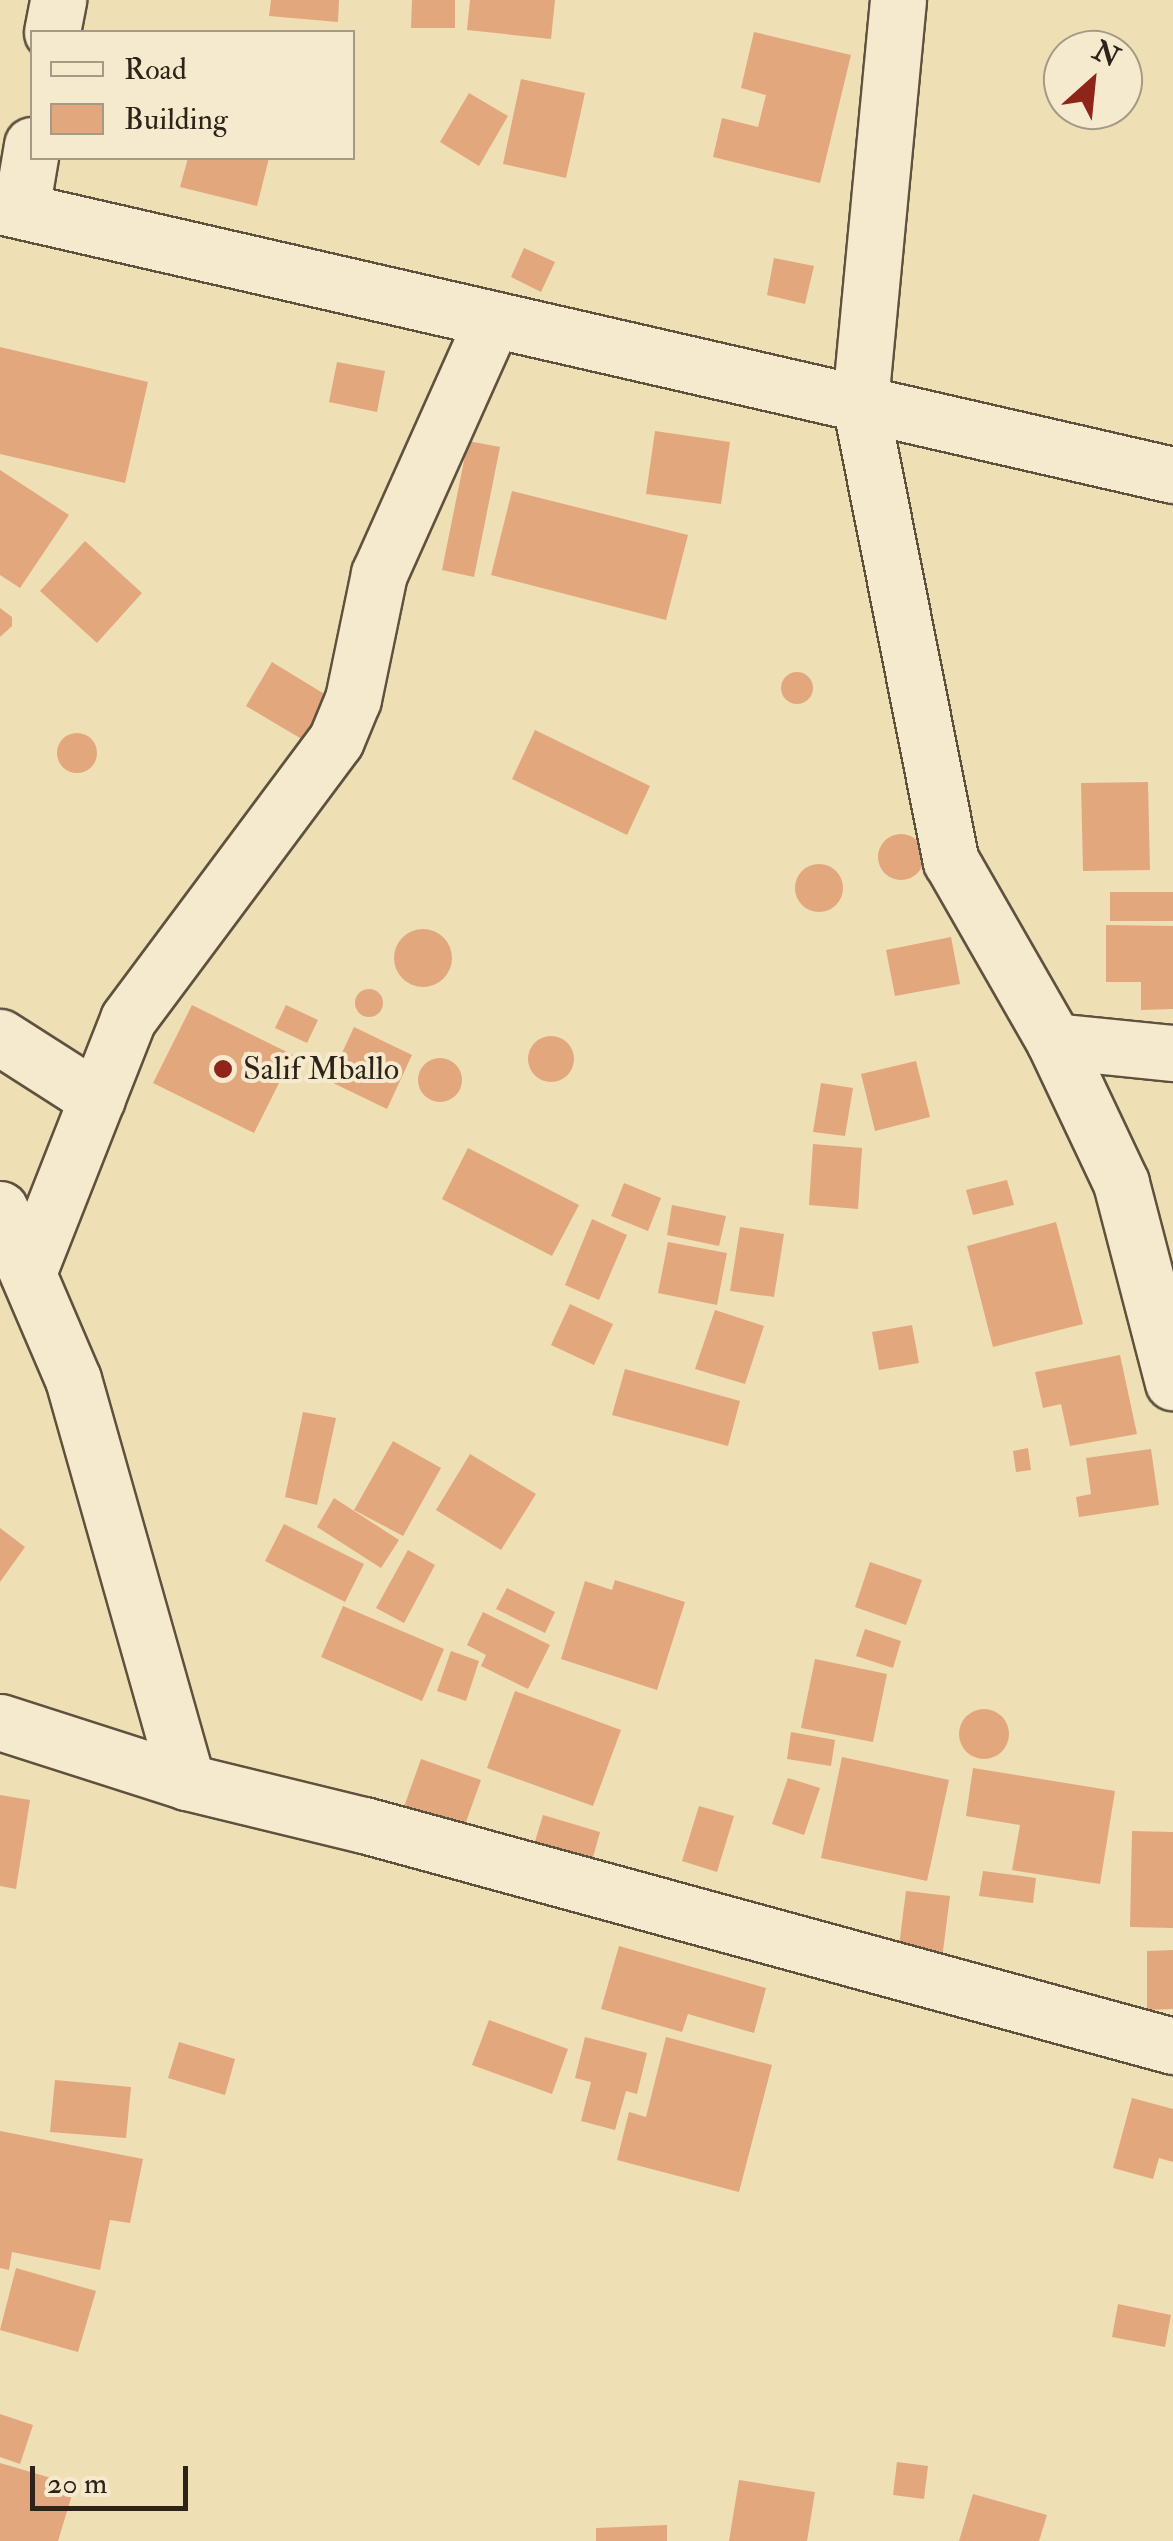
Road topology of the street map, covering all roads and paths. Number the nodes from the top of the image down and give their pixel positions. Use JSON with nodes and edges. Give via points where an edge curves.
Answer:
{"nodes":[{"id":1,"x":58,"y":0,"type":"edge"},
{"id":2,"x":898,"y":0,"type":"edge"},
{"id":3,"x":52,"y":30,"type":"edge"},
{"id":4,"x":30,"y":151,"type":"edge"},
{"id":5,"x":10,"y":208,"type":"edge"},
{"id":6,"x":493,"y":319,"type":"junction"},
{"id":7,"x":860,"y":403,"type":"junction"},
{"id":8,"x":1173,"y":475,"type":"edge"},
{"id":9,"x":0,"y":1036,"type":"edge"},
{"id":10,"x":1054,"y":1040,"type":"junction"},
{"id":11,"x":1173,"y":1052,"type":"edge"},
{"id":12,"x":97,"y":1099,"type":"junction"},
{"id":13,"x":0,"y":1209,"type":"edge"},
{"id":14,"x":28,"y":1273,"type":"junction"},
{"id":15,"x":1173,"y":1382,"type":"edge"},
{"id":16,"x":0,"y":1722,"type":"edge"},
{"id":17,"x":187,"y":1782,"type":"junction"},
{"id":18,"x":1173,"y":2046,"type":"edge"}],
"edges":[{"from":1,"to":3,"type":"street"},
{"from":2,"to":7,"type":"street"},
{"from":4,"to":5,"type":"street"},
{"from":5,"to":6,"type":"street"},
{"from":6,"to":7,"type":"street"},
{"from":6,"to":12,"type":"street","via":[[379,574],[353,699],[336,740],[128,1019]]},
{"from":7,"to":8,"type":"street"},
{"from":7,"to":10,"type":"street","via":[[951,861]]},
{"from":9,"to":12,"type":"street"},
{"from":10,"to":11,"type":"street"},
{"from":10,"to":15,"type":"street","via":[[1122,1183]]},
{"from":12,"to":14,"type":"street"},
{"from":13,"to":14,"type":"street"},
{"from":14,"to":17,"type":"street","via":[[72,1379]]},
{"from":16,"to":17,"type":"street"},
{"from":17,"to":18,"type":"street"}]}
